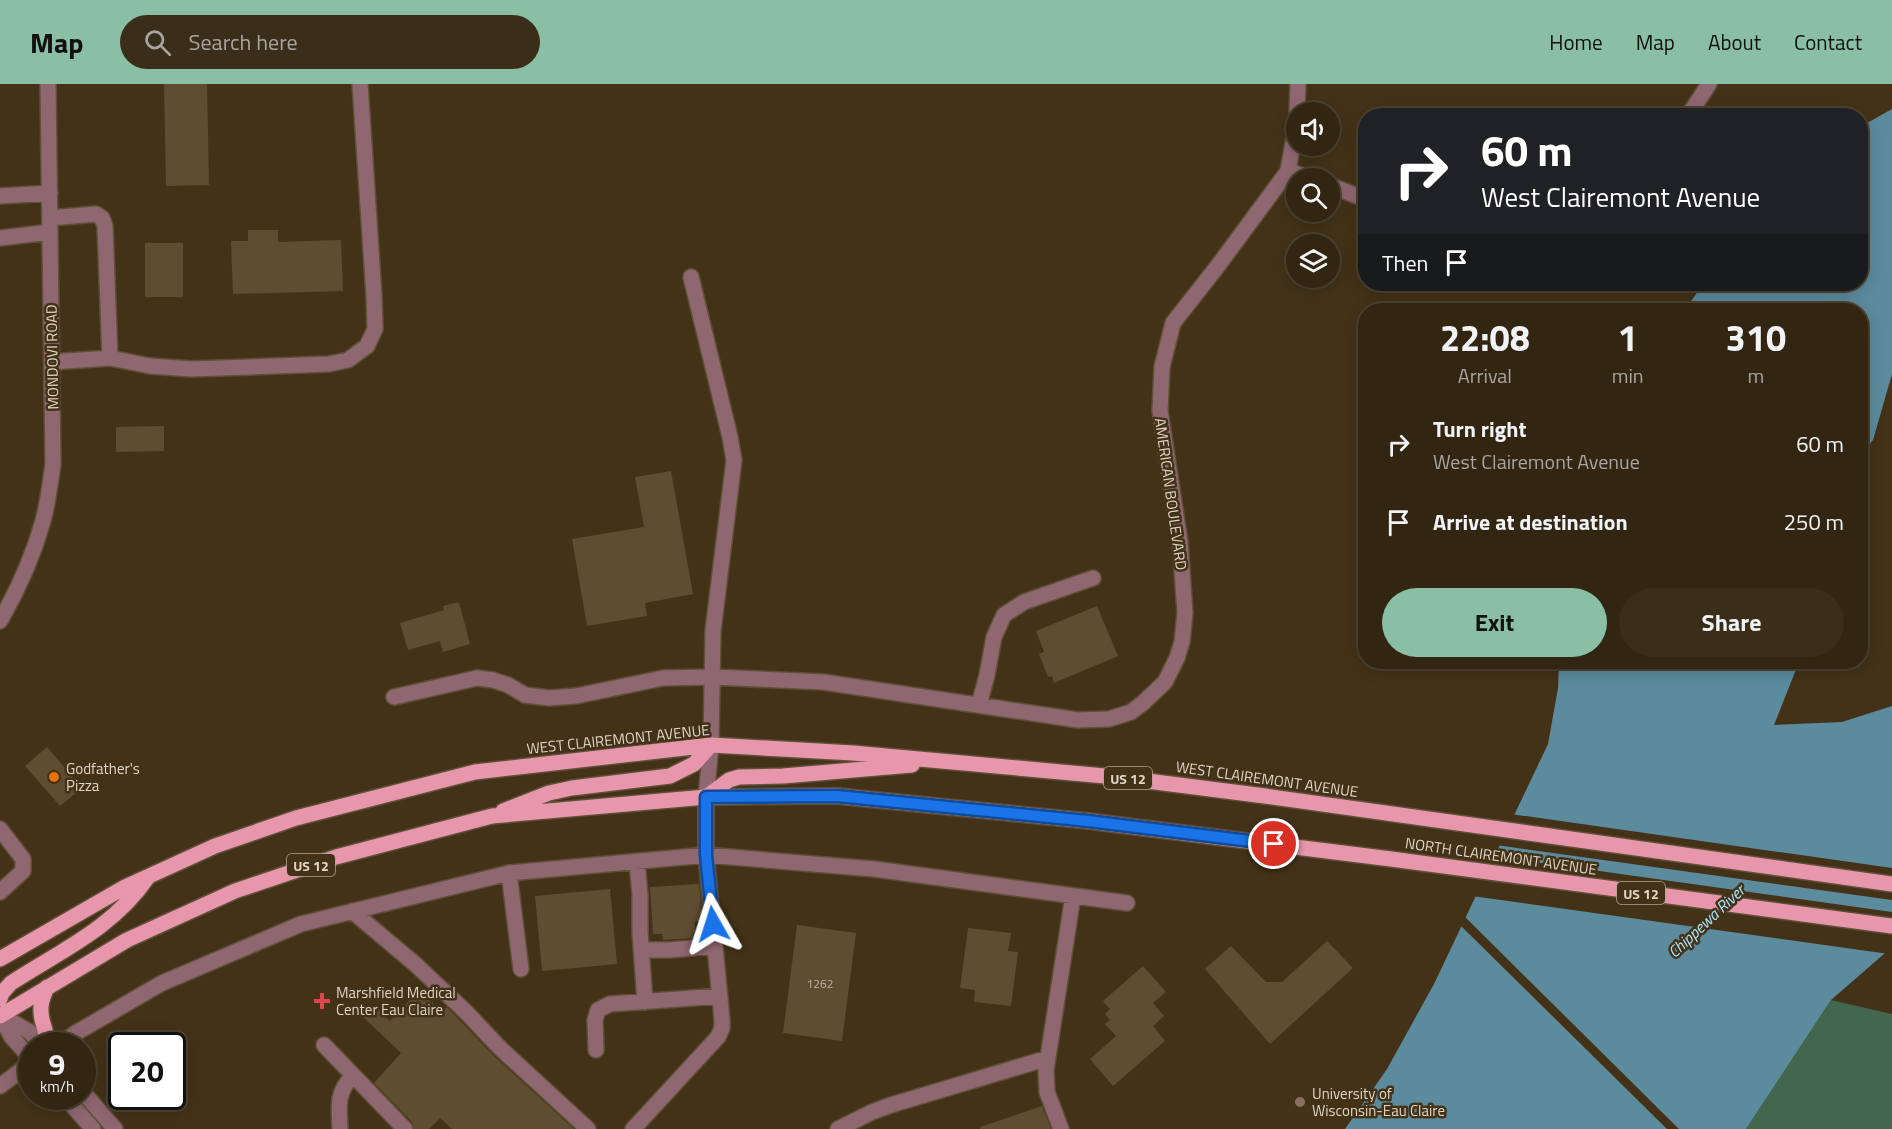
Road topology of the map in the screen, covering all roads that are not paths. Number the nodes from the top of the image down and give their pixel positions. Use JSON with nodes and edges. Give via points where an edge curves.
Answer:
{"nodes":[{"id":1,"x":48,"y":84,"type":"edge"},
{"id":2,"x":360,"y":84,"type":"edge"},
{"id":3,"x":1298,"y":84,"type":"edge"},
{"id":4,"x":1709,"y":84,"type":"edge"},
{"id":5,"x":1297,"y":102,"type":"edge"},
{"id":6,"x":1693,"y":108,"type":"edge"},
{"id":7,"x":1286,"y":174,"type":"edge"},
{"id":8,"x":1340,"y":189,"type":"edge"},
{"id":9,"x":50,"y":193,"type":"junction"},
{"id":10,"x":0,"y":196,"type":"edge"},
{"id":11,"x":1358,"y":196,"type":"edge"},
{"id":12,"x":50,"y":225,"type":"junction"},
{"id":13,"x":0,"y":238,"type":"edge"},
{"id":14,"x":691,"y":277,"type":"dead end"},
{"id":15,"x":110,"y":358,"type":"junction"},
{"id":16,"x":52,"y":362,"type":"junction"},
{"id":17,"x":1093,"y":578,"type":"dead end"},
{"id":18,"x":0,"y":621,"type":"edge"},
{"id":19,"x":711,"y":676,"type":"junction"},
{"id":20,"x":394,"y":697,"type":"dead end"},
{"id":21,"x":979,"y":705,"type":"junction"},
{"id":22,"x":711,"y":746,"type":"junction"},
{"id":23,"x":950,"y":762,"type":"junction"},
{"id":24,"x":706,"y":797,"type":"junction"},
{"id":25,"x":492,"y":816,"type":"junction"},
{"id":26,"x":1419,"y":818,"type":"joint"},
{"id":27,"x":0,"y":828,"type":"edge"},
{"id":28,"x":706,"y":855,"type":"junction"},
{"id":29,"x":637,"y":862,"type":"junction"},
{"id":30,"x":509,"y":873,"type":"junction"},
{"id":31,"x":148,"y":877,"type":"junction"},
{"id":32,"x":1892,"y":884,"type":"edge"},
{"id":33,"x":0,"y":892,"type":"edge"},
{"id":34,"x":1073,"y":896,"type":"junction"},
{"id":35,"x":1127,"y":903,"type":"dead end"},
{"id":36,"x":352,"y":911,"type":"junction"},
{"id":37,"x":1892,"y":926,"type":"edge"},
{"id":38,"x":715,"y":946,"type":"junction"},
{"id":39,"x":641,"y":950,"type":"junction"},
{"id":40,"x":0,"y":959,"type":"edge"},
{"id":41,"x":521,"y":969,"type":"dead end"},
{"id":42,"x":47,"y":987,"type":"junction"},
{"id":43,"x":720,"y":996,"type":"junction"},
{"id":44,"x":0,"y":999,"type":"edge"},
{"id":45,"x":645,"y":1002,"type":"junction"},
{"id":46,"x":0,"y":1014,"type":"edge"},
{"id":47,"x":30,"y":1032,"type":"edge"},
{"id":48,"x":46,"y":1032,"type":"edge"},
{"id":49,"x":77,"y":1032,"type":"edge"},
{"id":50,"x":18,"y":1044,"type":"edge"},
{"id":51,"x":324,"y":1045,"type":"dead end"},
{"id":52,"x":596,"y":1050,"type":"dead end"},
{"id":53,"x":1047,"y":1058,"type":"junction"},
{"id":54,"x":18,"y":1072,"type":"edge"},
{"id":55,"x":354,"y":1075,"type":"junction"},
{"id":56,"x":0,"y":1086,"type":"edge"},
{"id":57,"x":96,"y":1107,"type":"edge"},
{"id":58,"x":76,"y":1110,"type":"edge"},
{"id":59,"x":93,"y":1129,"type":"edge"},
{"id":60,"x":115,"y":1129,"type":"edge"},
{"id":61,"x":340,"y":1129,"type":"edge"},
{"id":62,"x":405,"y":1129,"type":"edge"},
{"id":63,"x":588,"y":1129,"type":"edge"},
{"id":64,"x":633,"y":1129,"type":"edge"},
{"id":65,"x":838,"y":1129,"type":"edge"},
{"id":66,"x":1061,"y":1129,"type":"edge"}],
"edges":[{"from":1,"to":9,"type":"street","name":"MONDOVI ROAD"},
{"from":2,"to":15,"type":"street","via":[[375,296],[375,329],[367,346],[348,360],[329,364],[192,369]]},
{"from":3,"to":5,"type":"street"},
{"from":4,"to":6,"type":"street"},
{"from":7,"to":21,"type":"street","name":"AMERICAN BOULEVARD","via":[[1173,323],[1162,367],[1160,411],[1180,542],[1185,613],[1182,642],[1165,682],[1131,712],[1109,719],[1078,720]]},
{"from":8,"to":11,"type":"street"},
{"from":9,"to":10,"type":"street"},
{"from":9,"to":12,"type":"street","name":"MONDOVI ROAD"},
{"from":12,"to":13,"type":"street"},
{"from":12,"to":15,"type":"street","via":[[96,214],[102,218]]},
{"from":12,"to":16,"type":"street","name":"MONDOVI ROAD"},
{"from":14,"to":19,"type":"street","via":[[734,460]]},
{"from":15,"to":16,"type":"street"},
{"from":16,"to":18,"type":"street","name":"MONDOVI ROAD","via":[[53,465],[43,520],[19,585]]},
{"from":17,"to":21,"type":"street","via":[[1024,602],[1004,615],[994,637]]},
{"from":19,"to":20,"type":"street","name":"AMERICAN BOULEVARD","via":[[663,678],[549,698],[525,695],[508,685],[477,678]]},
{"from":19,"to":21,"type":"street","name":"AMERICAN BOULEVARD","via":[[823,682]]},
{"from":19,"to":22,"type":"street"},
{"from":22,"to":23,"type":"main road","name":"WEST CLAIREMONT AVENUE","number":"US 12"},
{"from":22,"to":24,"type":"street"},
{"from":22,"to":25,"type":"main road","via":[[694,764],[670,776],[572,788],[522,802]]},
{"from":22,"to":31,"type":"main road","name":"WEST CLAIREMONT AVENUE","number":"US 12","via":[[475,772],[296,818],[215,846]]},
{"from":23,"to":24,"type":"main road","via":[[739,777]]},
{"from":23,"to":26,"type":"main road","name":"WEST CLAIREMONT AVENUE","number":"US 12","via":[[1127,778]]},
{"from":24,"to":25,"type":"main road","number":"US 12"},
{"from":24,"to":28,"type":"street"},
{"from":24,"to":37,"type":"main road","name":"NORTH CLAIREMONT AVENUE","number":"US 12","via":[[837,796],[1088,821]]},
{"from":25,"to":42,"type":"main road","number":"US 12","via":[[336,856],[235,891],[127,940]]},
{"from":26,"to":32,"type":"main road","name":"NORTH CLAIREMONT AVENUE","number":"US 12"},
{"from":27,"to":33,"type":"street","via":[[22,859],[23,871]]},
{"from":28,"to":29,"type":"street"},
{"from":28,"to":34,"type":"street","via":[[874,868]]},
{"from":28,"to":38,"type":"street"},
{"from":29,"to":30,"type":"street"},
{"from":29,"to":39,"type":"street"},
{"from":30,"to":36,"type":"street"},
{"from":30,"to":41,"type":"street"},
{"from":31,"to":40,"type":"main road","name":"WEST CLAIREMONT AVENUE","number":"US 12"},
{"from":31,"to":44,"type":"main road","via":[[108,922],[11,983]]},
{"from":34,"to":35,"type":"street"},
{"from":34,"to":53,"type":"street"},
{"from":36,"to":49,"type":"street","via":[[301,924],[162,982]]},
{"from":36,"to":63,"type":"street","via":[[415,964]]},
{"from":38,"to":39,"type":"street"},
{"from":38,"to":43,"type":"street"},
{"from":39,"to":45,"type":"street"},
{"from":42,"to":46,"type":"main road","number":"US 12"},
{"from":42,"to":48,"type":"main road","via":[[40,1013]]},
{"from":43,"to":45,"type":"street"},
{"from":43,"to":64,"type":"street","via":[[722,1028],[718,1037]]},
{"from":45,"to":52,"type":"street","via":[[610,1004],[598,1010]]},
{"from":46,"to":47,"type":"street"},
{"from":46,"to":50,"type":"street"},
{"from":51,"to":55,"type":"street"},
{"from":53,"to":65,"type":"street","via":[[891,1105]]},
{"from":53,"to":66,"type":"street","via":[[1047,1092]]},
{"from":54,"to":56,"type":"street"},
{"from":55,"to":61,"type":"street","via":[[341,1094]]},
{"from":55,"to":62,"type":"street"},
{"from":57,"to":60,"type":"street"},
{"from":58,"to":59,"type":"street"}]}
